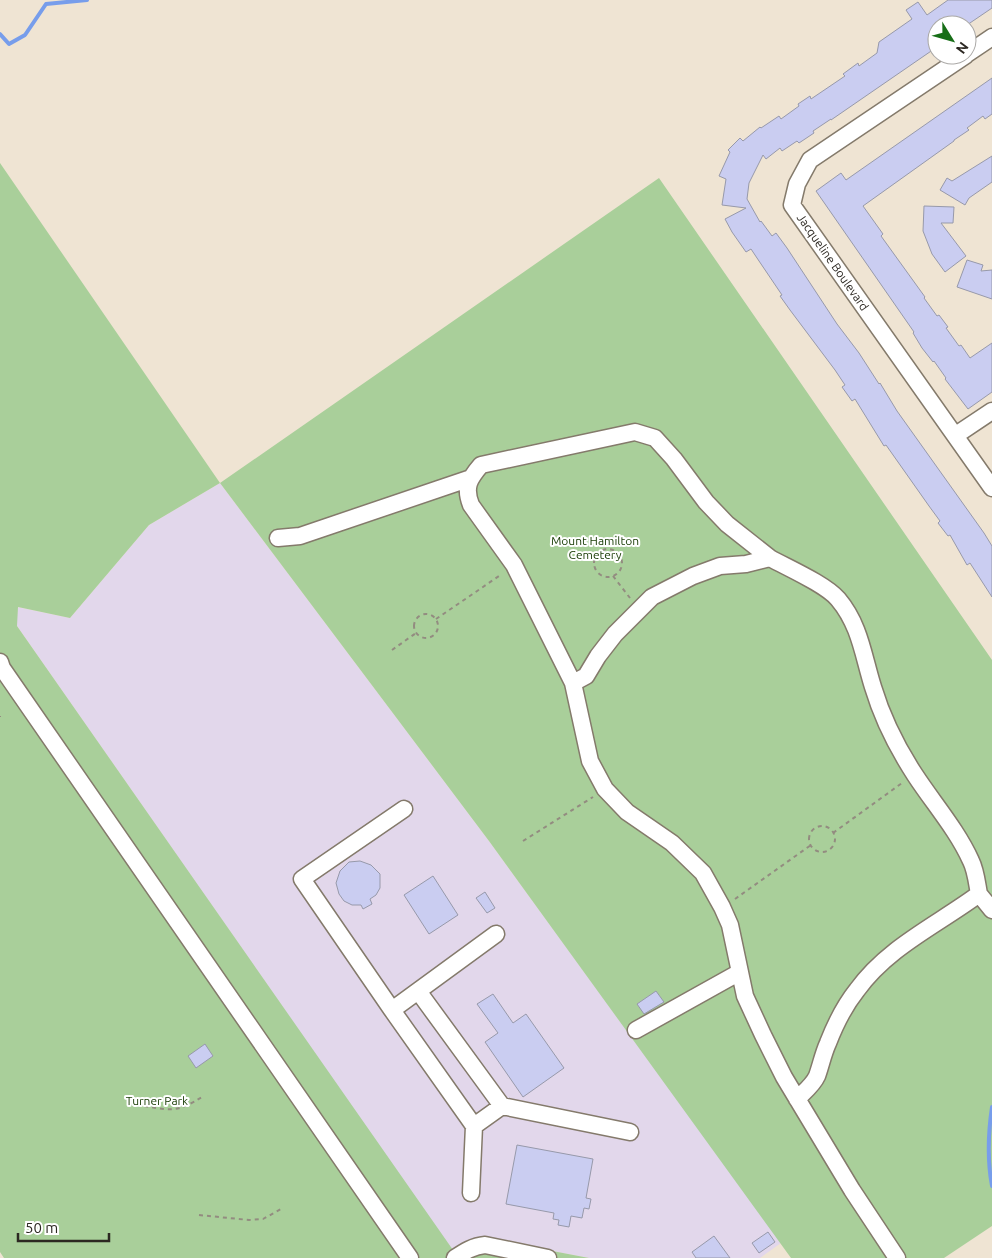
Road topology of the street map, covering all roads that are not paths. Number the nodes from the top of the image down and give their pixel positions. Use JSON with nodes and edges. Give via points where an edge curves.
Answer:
{"nodes":[{"id":1,"x":992,"y":37,"type":"edge"},
{"id":2,"x":977,"y":47,"type":"edge"},
{"id":3,"x":951,"y":65,"type":"edge"},
{"id":4,"x":992,"y":411,"type":"edge"},
{"id":5,"x":956,"y":435,"type":"junction"},
{"id":6,"x":471,"y":478,"type":"junction"},
{"id":7,"x":992,"y":488,"type":"edge"},
{"id":8,"x":278,"y":538,"type":"dead end"},
{"id":9,"x":770,"y":558,"type":"junction"},
{"id":10,"x":1,"y":667,"type":"edge"},
{"id":11,"x":573,"y":683,"type":"junction"},
{"id":12,"x":404,"y":809,"type":"dead end"},
{"id":13,"x":979,"y":894,"type":"junction"},
{"id":14,"x":992,"y":910,"type":"edge"},
{"id":15,"x":496,"y":934,"type":"dead end"},
{"id":16,"x":740,"y":972,"type":"junction"},
{"id":17,"x":418,"y":991,"type":"junction"},
{"id":18,"x":392,"y":1010,"type":"junction"},
{"id":19,"x":636,"y":1030,"type":"dead end"},
{"id":20,"x":797,"y":1099,"type":"junction"},
{"id":21,"x":502,"y":1106,"type":"junction"},
{"id":22,"x":474,"y":1126,"type":"junction"},
{"id":23,"x":630,"y":1132,"type":"dead end"},
{"id":24,"x":471,"y":1193,"type":"dead end"},
{"id":25,"x":410,"y":1258,"type":"edge"},
{"id":26,"x":455,"y":1258,"type":"edge"},
{"id":27,"x":548,"y":1258,"type":"edge"},
{"id":28,"x":897,"y":1258,"type":"edge"}],
"edges":[{"from":1,"to":2,"type":"street","name":"Jacqueline Boulevard"},
{"from":3,"to":5,"type":"street","name":"Jacqueline Boulevard","via":[[810,160],[797,184],[792,204]]},
{"from":4,"to":5,"type":"street"},
{"from":5,"to":7,"type":"street","name":"Jacqueline Boulevard"},
{"from":6,"to":8,"type":"street","via":[[300,536]]},
{"from":6,"to":9,"type":"street","via":[[481,465],[635,432],[655,438],[716,513]]},
{"from":6,"to":11,"type":"street","via":[[467,494],[514,565]]},
{"from":9,"to":11,"type":"street","via":[[720,566],[652,597],[615,634],[586,676]]},
{"from":9,"to":13,"type":"street","via":[[836,597],[850,615],[886,722],[914,774],[972,862]]},
{"from":10,"to":25,"type":"street"},
{"from":11,"to":16,"type":"street","via":[[590,760],[605,789],[627,812],[672,844],[703,873],[730,925]]},
{"from":12,"to":18,"type":"street","via":[[302,879]]},
{"from":13,"to":14,"type":"street"},
{"from":13,"to":20,"type":"street","via":[[890,955],[857,990],[827,1044],[816,1078]]},
{"from":15,"to":17,"type":"street"},
{"from":16,"to":19,"type":"street"},
{"from":16,"to":20,"type":"street","via":[[745,996]]},
{"from":17,"to":18,"type":"street"},
{"from":17,"to":21,"type":"street"},
{"from":18,"to":22,"type":"street"},
{"from":20,"to":28,"type":"street"},
{"from":21,"to":22,"type":"street"},
{"from":21,"to":23,"type":"street"},
{"from":22,"to":24,"type":"street"},
{"from":26,"to":27,"type":"street","via":[[467,1250],[485,1245]]}]}
